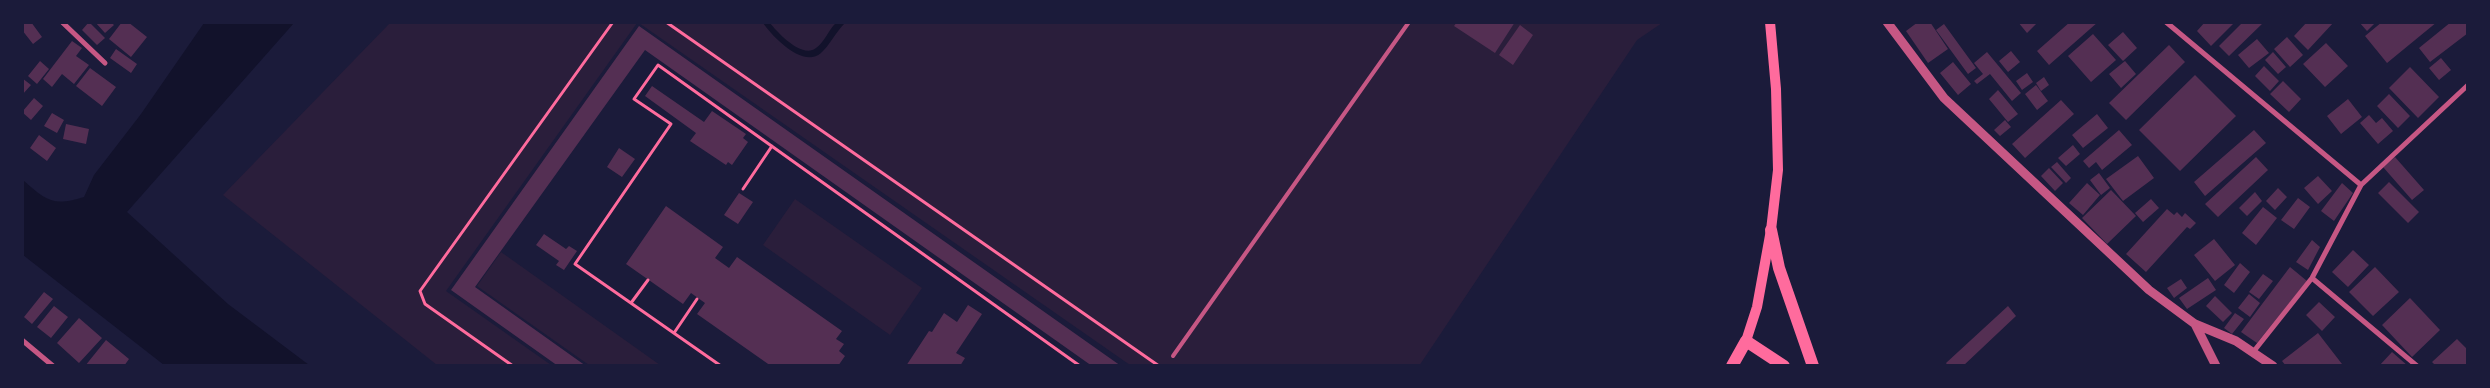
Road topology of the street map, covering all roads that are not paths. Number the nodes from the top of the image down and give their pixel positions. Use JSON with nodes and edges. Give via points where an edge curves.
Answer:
{"nodes":[{"id":1,"x":62,"y":22,"type":"edge"},
{"id":2,"x":1409,"y":22,"type":"edge"},
{"id":3,"x":1770,"y":22,"type":"edge"},
{"id":4,"x":1887,"y":22,"type":"edge"},
{"id":5,"x":2166,"y":22,"type":"edge"},
{"id":6,"x":105,"y":63,"type":"dead end"},
{"id":7,"x":2468,"y":85,"type":"edge"},
{"id":8,"x":2361,"y":185,"type":"junction"},
{"id":9,"x":1771,"y":230,"type":"junction"},
{"id":10,"x":2312,"y":278,"type":"junction"},
{"id":11,"x":2195,"y":324,"type":"junction"},
{"id":12,"x":22,"y":340,"type":"edge"},
{"id":13,"x":1746,"y":341,"type":"junction"},
{"id":14,"x":2254,"y":351,"type":"junction"},
{"id":15,"x":1173,"y":356,"type":"dead end"},
{"id":16,"x":53,"y":366,"type":"edge"},
{"id":17,"x":1732,"y":366,"type":"edge"},
{"id":18,"x":1784,"y":366,"type":"edge"},
{"id":19,"x":1813,"y":366,"type":"edge"},
{"id":20,"x":2216,"y":366,"type":"edge"},
{"id":21,"x":2273,"y":366,"type":"edge"},
{"id":22,"x":2417,"y":366,"type":"edge"}],
"edges":[{"from":1,"to":6,"type":"street"},
{"from":2,"to":15,"type":"lane"},
{"from":3,"to":9,"type":"main road","via":[[1778,170]]},
{"from":4,"to":11,"type":"street","via":[[1944,98],[2149,290]]},
{"from":5,"to":8,"type":"street"},
{"from":7,"to":8,"type":"street"},
{"from":8,"to":10,"type":"street"},
{"from":9,"to":13,"type":"main road","via":[[1757,307]]},
{"from":9,"to":19,"type":"main road","via":[[1779,268]]},
{"from":10,"to":14,"type":"street"},
{"from":10,"to":22,"type":"street"},
{"from":11,"to":14,"type":"street"},
{"from":11,"to":20,"type":"street"},
{"from":12,"to":16,"type":"street"},
{"from":13,"to":17,"type":"main road"},
{"from":13,"to":18,"type":"main road"},
{"from":14,"to":21,"type":"street"}]}
